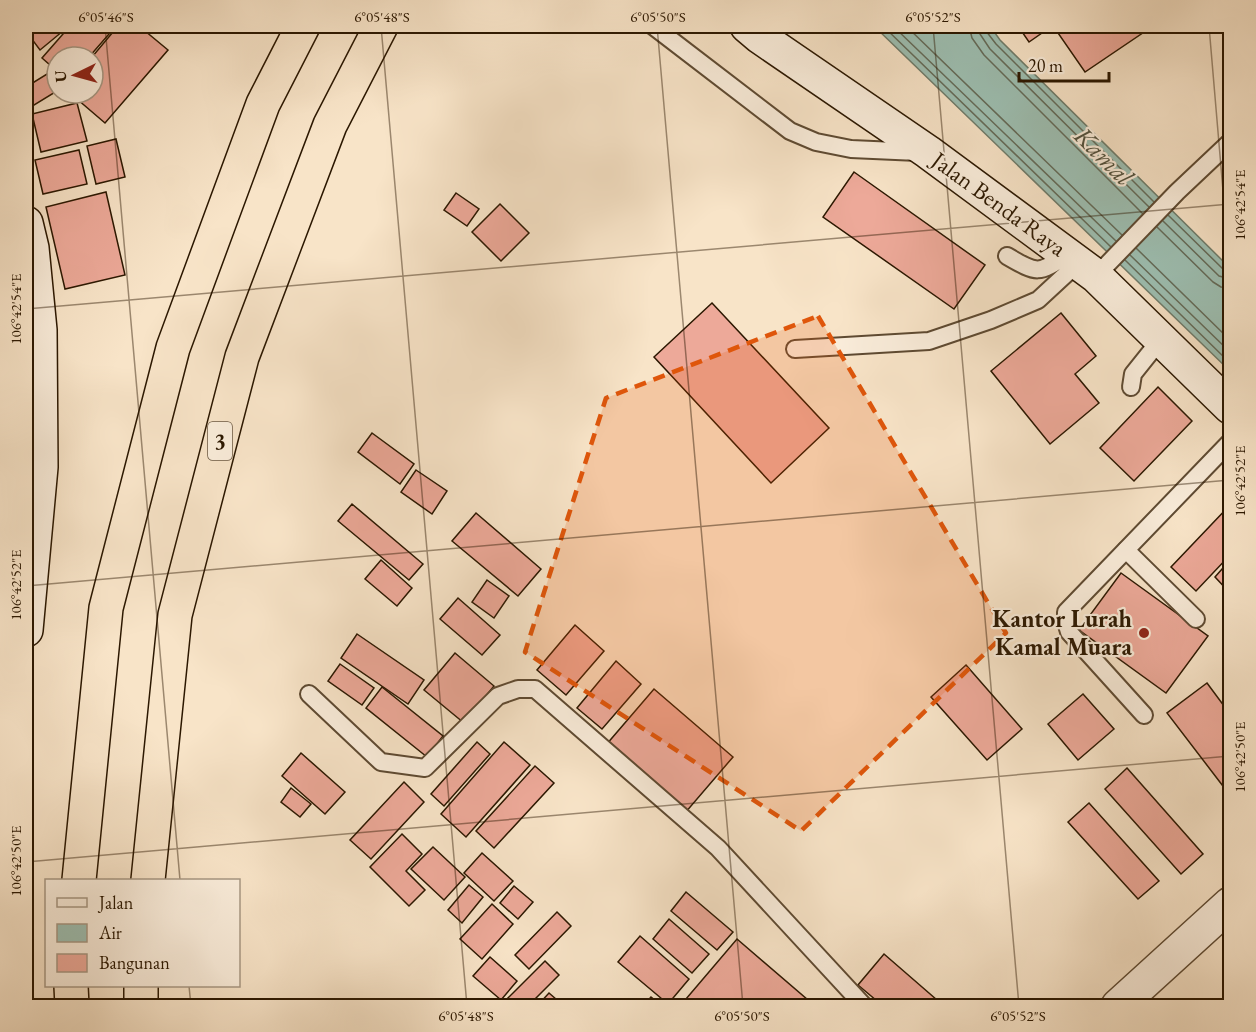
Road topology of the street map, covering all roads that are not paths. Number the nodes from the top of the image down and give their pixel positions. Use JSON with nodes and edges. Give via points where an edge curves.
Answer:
{"nodes":[{"id":1,"x":303,"y":26,"type":"edge"},
{"id":2,"x":381,"y":26,"type":"edge"},
{"id":3,"x":653,"y":26,"type":"edge"},
{"id":4,"x":747,"y":26,"type":"edge"},
{"id":5,"x":1230,"y":141,"type":"edge"},
{"id":6,"x":928,"y":152,"type":"junction"},
{"id":7,"x":26,"y":223,"type":"edge"},
{"id":8,"x":1007,"y":256,"type":"dead end"},
{"id":9,"x":1089,"y":264,"type":"junction"},
{"id":10,"x":795,"y":350,"type":"dead end"},
{"id":11,"x":1149,"y":353,"type":"junction"},
{"id":12,"x":1131,"y":387,"type":"dead end"},
{"id":13,"x":1230,"y":407,"type":"edge"},
{"id":14,"x":1230,"y":442,"type":"edge"},
{"id":15,"x":1126,"y":550,"type":"junction"},
{"id":16,"x":1196,"y":619,"type":"dead end"},
{"id":17,"x":26,"y":630,"type":"edge"},
{"id":18,"x":309,"y":694,"type":"dead end"},
{"id":19,"x":1144,"y":715,"type":"dead end"},
{"id":20,"x":79,"y":879,"type":"edge"},
{"id":21,"x":148,"y":879,"type":"edge"},
{"id":22,"x":1230,"y":903,"type":"edge"},
{"id":23,"x":72,"y":987,"type":"edge"},
{"id":24,"x":141,"y":987,"type":"edge"},
{"id":25,"x":72,"y":1006,"type":"edge"},
{"id":26,"x":141,"y":1006,"type":"edge"},
{"id":27,"x":864,"y":1006,"type":"edge"},
{"id":28,"x":1118,"y":1006,"type":"edge"}],
"edges":[{"from":1,"to":20,"type":"highway","via":[[263,104],[170,359],[106,608]]},
{"from":2,"to":21,"type":"highway","number":"3","via":[[330,125],[242,357],[175,615]]},
{"from":3,"to":6,"type":"lane","via":[[790,131],[816,142],[851,149]]},
{"from":4,"to":6,"type":"main road","name":"Jalan Benda Raya"},
{"from":5,"to":9,"type":"lane","via":[[1166,204]]},
{"from":6,"to":9,"type":"main road","name":"Jalan Benda Raya"},
{"from":7,"to":17,"type":"main road","via":[[40,330],[41,467]]},
{"from":8,"to":9,"type":"lane","via":[[1038,271]]},
{"from":9,"to":10,"type":"lane","via":[[1038,300],[929,341]]},
{"from":9,"to":11,"type":"main road","name":"Jalan Benda Raya"},
{"from":11,"to":12,"type":"lane","via":[[1133,374]]},
{"from":11,"to":13,"type":"main road","name":"Jalan Benda Raya"},
{"from":14,"to":15,"type":"lane"},
{"from":15,"to":16,"type":"lane"},
{"from":15,"to":19,"type":"lane","via":[[1066,612],[1066,622],[1068,632]]},
{"from":18,"to":27,"type":"lane","via":[[381,762],[425,768],[498,696],[518,689],[535,689],[718,848]]},
{"from":22,"to":28,"type":"main road"},
{"from":23,"to":25,"type":"highway"},
{"from":24,"to":26,"type":"highway"}]}
